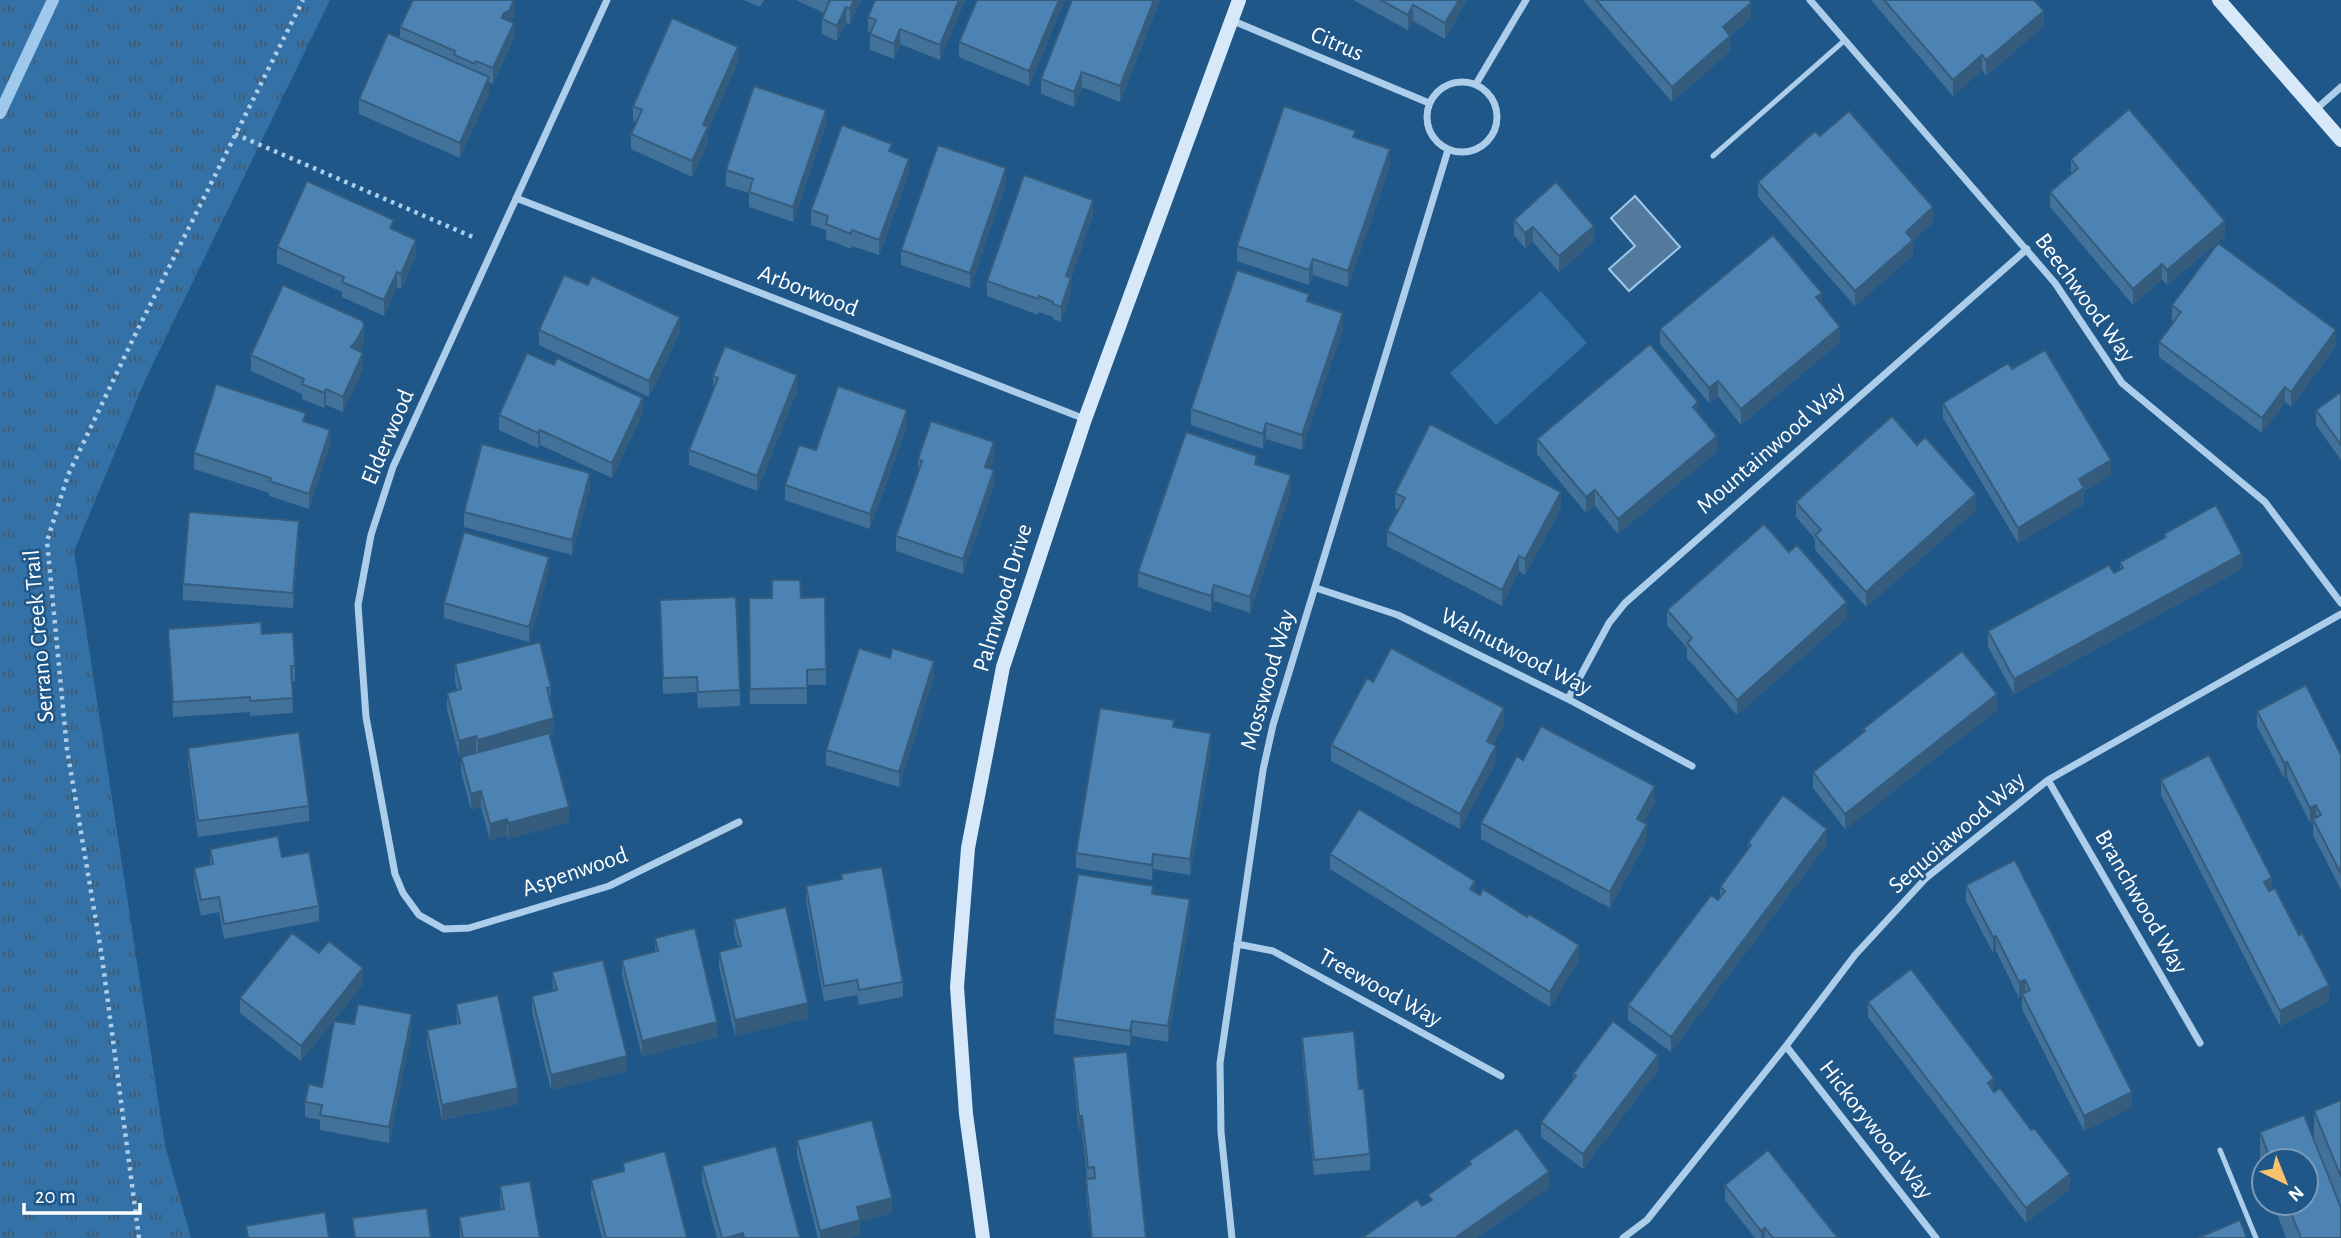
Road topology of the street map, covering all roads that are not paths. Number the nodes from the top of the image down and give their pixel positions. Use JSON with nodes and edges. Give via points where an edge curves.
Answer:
{"nodes":[{"id":1,"x":607,"y":0,"type":"edge"},
{"id":2,"x":1239,"y":0,"type":"edge"},
{"id":3,"x":1526,"y":0,"type":"edge"},
{"id":4,"x":1810,"y":0,"type":"edge"},
{"id":5,"x":2219,"y":0,"type":"edge"},
{"id":6,"x":1230,"y":20,"type":"junction"},
{"id":7,"x":1845,"y":40,"type":"junction"},
{"id":8,"x":1476,"y":84,"type":"junction"},
{"id":9,"x":2341,"y":87,"type":"edge"},
{"id":10,"x":1429,"y":103,"type":"junction"},
{"id":11,"x":2315,"y":110,"type":"junction"},
{"id":12,"x":2341,"y":140,"type":"edge"},
{"id":13,"x":1448,"y":150,"type":"junction"},
{"id":14,"x":1713,"y":156,"type":"dead end"},
{"id":15,"x":516,"y":198,"type":"junction"},
{"id":16,"x":2027,"y":249,"type":"junction"},
{"id":17,"x":1085,"y":419,"type":"junction"},
{"id":18,"x":1316,"y":588,"type":"junction"},
{"id":19,"x":2341,"y":603,"type":"edge"},
{"id":20,"x":2341,"y":614,"type":"edge"},
{"id":21,"x":1568,"y":699,"type":"junction"},
{"id":22,"x":1692,"y":766,"type":"dead end"},
{"id":23,"x":2048,"y":780,"type":"junction"},
{"id":24,"x":739,"y":822,"type":"dead end"},
{"id":25,"x":419,"y":915,"type":"joint"},
{"id":26,"x":1237,"y":944,"type":"junction"},
{"id":27,"x":2200,"y":1042,"type":"dead end"},
{"id":28,"x":1786,"y":1046,"type":"junction"},
{"id":29,"x":1501,"y":1076,"type":"dead end"},
{"id":30,"x":2220,"y":1150,"type":"dead end"},
{"id":31,"x":983,"y":1238,"type":"edge"},
{"id":32,"x":1232,"y":1238,"type":"edge"},
{"id":33,"x":1623,"y":1238,"type":"edge"},
{"id":34,"x":1936,"y":1238,"type":"edge"},
{"id":35,"x":2256,"y":1238,"type":"edge"}],
"edges":[{"from":1,"to":15,"type":"street","name":"Elderwood"},
{"from":2,"to":6,"type":"street","name":"Palmwood Drive"},
{"from":3,"to":8,"type":"street"},
{"from":4,"to":7,"type":"street","name":"Beechwood Way"},
{"from":5,"to":11,"type":"street"},
{"from":6,"to":10,"type":"street","name":"Citrus"},
{"from":6,"to":17,"type":"street","name":"Palmwood Drive"},
{"from":7,"to":14,"type":"lane"},
{"from":7,"to":16,"type":"street","name":"Beechwood Way"},
{"from":8,"to":10,"type":"street","via":[[1449,84]]},
{"from":8,"to":13,"type":"street","via":[[1495,104],[1495,131],[1475,150]]},
{"from":9,"to":11,"type":"street"},
{"from":10,"to":13,"type":"street","via":[[1429,130]]},
{"from":11,"to":12,"type":"street"},
{"from":13,"to":18,"type":"street","name":"Mosswood Way"},
{"from":15,"to":17,"type":"street","name":"Arborwood"},
{"from":15,"to":25,"type":"street","name":"Elderwood","via":[[393,467],[371,535],[358,605],[366,717],[395,874],[402,893]]},
{"from":16,"to":19,"type":"street","name":"Beechwood Way","via":[[2055,282],[2122,383],[2265,502]]},
{"from":16,"to":21,"type":"street","name":"Mountainwood Way","via":[[1625,603],[1609,623]]},
{"from":17,"to":31,"type":"street","name":"Palmwood Drive","via":[[1003,667],[968,848],[957,987],[966,1114]]},
{"from":18,"to":21,"type":"street","name":"Walnutwood Way","via":[[1398,615]]},
{"from":18,"to":26,"type":"street","name":"Mosswood Way","via":[[1262,770]]},
{"from":20,"to":23,"type":"street","name":"Sequoiawood Way"},
{"from":21,"to":22,"type":"street","name":"Walnutwood Way"},
{"from":23,"to":27,"type":"street","name":"Branchwood Way"},
{"from":23,"to":28,"type":"street","name":"Sequoiawood Way","via":[[1926,878],[1855,955]]},
{"from":24,"to":25,"type":"street","name":"Aspenwood","via":[[608,886],[469,928],[444,929]]},
{"from":26,"to":29,"type":"street","name":"Treewood Way","via":[[1273,951]]},
{"from":26,"to":32,"type":"street","name":"Mosswood Way","via":[[1220,1063],[1221,1132]]},
{"from":28,"to":33,"type":"street","name":"Sequoiawood Way","via":[[1647,1220]]},
{"from":28,"to":34,"type":"street","name":"Hickorywood Way"},
{"from":30,"to":35,"type":"lane"}]}
